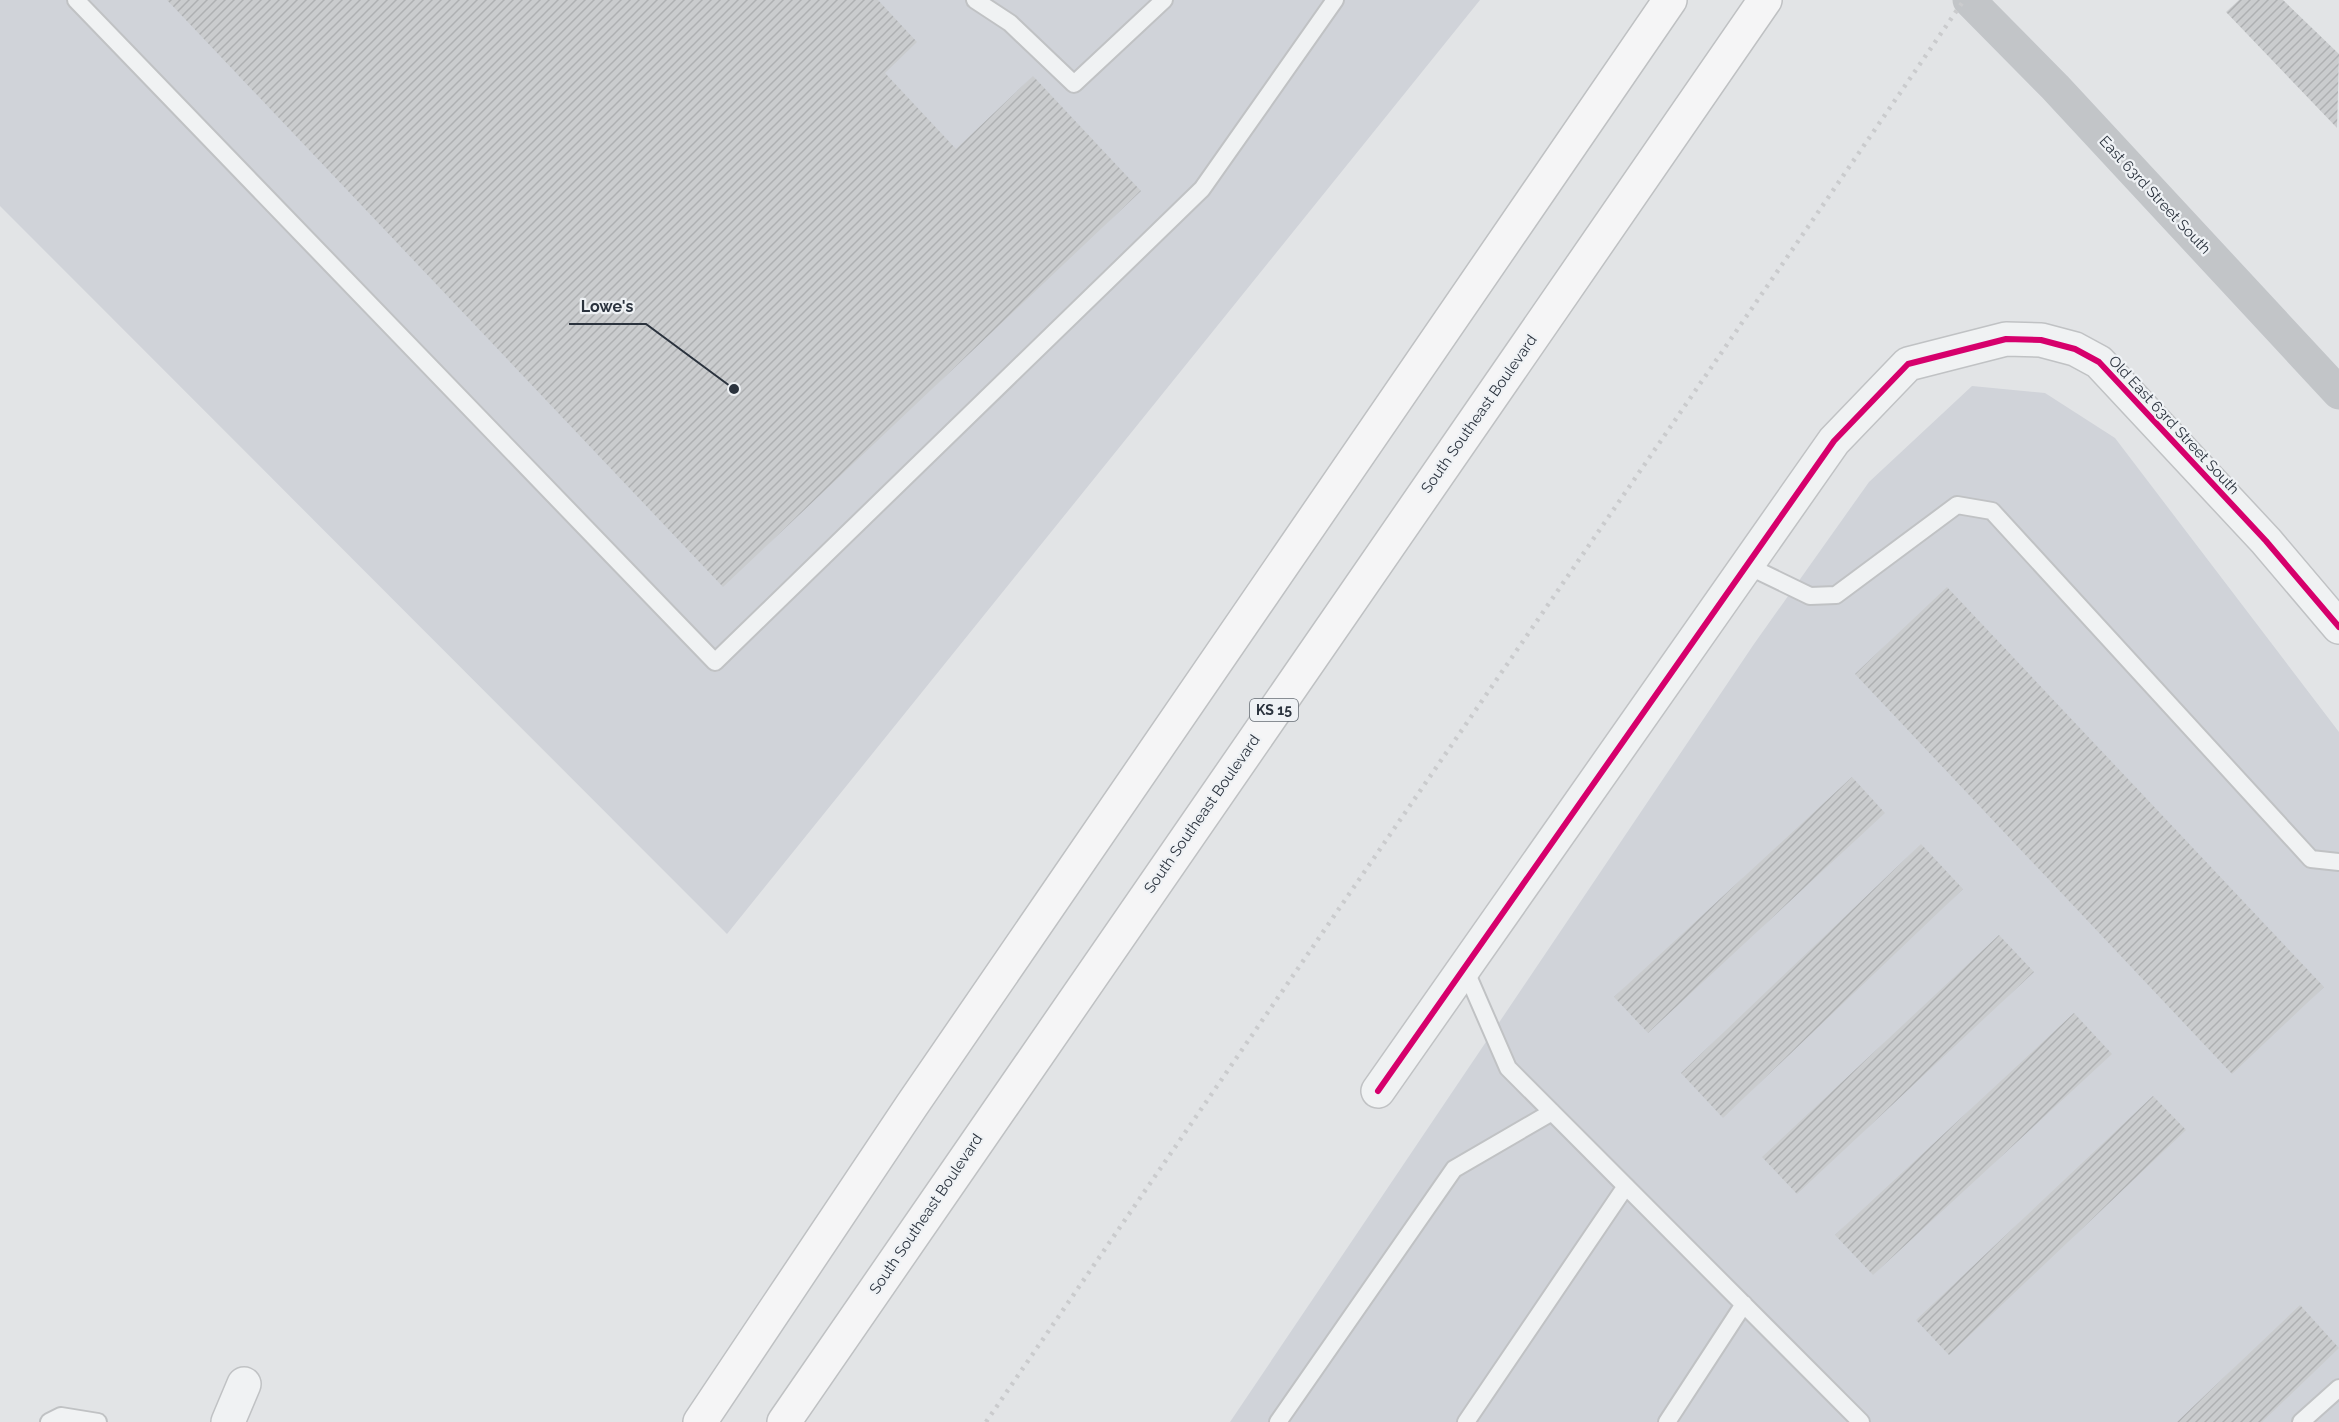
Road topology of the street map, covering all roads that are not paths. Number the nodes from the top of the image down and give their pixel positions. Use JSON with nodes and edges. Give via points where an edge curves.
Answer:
{"nodes":[{"id":1,"x":76,"y":0,"type":"edge"},
{"id":2,"x":975,"y":0,"type":"edge"},
{"id":3,"x":1164,"y":0,"type":"edge"},
{"id":4,"x":1335,"y":0,"type":"edge"},
{"id":5,"x":1670,"y":0,"type":"edge"},
{"id":6,"x":1765,"y":0,"type":"edge"},
{"id":7,"x":1969,"y":0,"type":"edge"},
{"id":8,"x":2339,"y":393,"type":"edge"},
{"id":9,"x":1746,"y":565,"type":"junction"},
{"id":10,"x":2339,"y":627,"type":"edge"},
{"id":11,"x":2339,"y":862,"type":"edge"},
{"id":12,"x":1463,"y":966,"type":"junction"},
{"id":13,"x":1378,"y":1091,"type":"dead end"},
{"id":14,"x":1552,"y":1112,"type":"junction"},
{"id":15,"x":1626,"y":1186,"type":"junction"},
{"id":16,"x":1744,"y":1304,"type":"junction"},
{"id":17,"x":244,"y":1384,"type":"dead end"},
{"id":18,"x":2339,"y":1388,"type":"edge"},
{"id":19,"x":49,"y":1422,"type":"edge"},
{"id":20,"x":98,"y":1422,"type":"edge"},
{"id":21,"x":228,"y":1422,"type":"edge"},
{"id":22,"x":700,"y":1422,"type":"edge"},
{"id":23,"x":784,"y":1422,"type":"edge"},
{"id":24,"x":1278,"y":1422,"type":"edge"},
{"id":25,"x":1466,"y":1422,"type":"edge"},
{"id":26,"x":1667,"y":1422,"type":"edge"},
{"id":27,"x":1861,"y":1422,"type":"edge"},
{"id":28,"x":2301,"y":1422,"type":"edge"}],
"edges":[{"from":1,"to":4,"type":"lane","via":[[715,662],[1202,189]]},
{"from":2,"to":3,"type":"lane","via":[[1010,22],[1074,84]]},
{"from":5,"to":22,"type":"main road","via":[[939,1065]]},
{"from":6,"to":23,"type":"main road","name":"South Southeast Boulevard","number":"KS 15"},
{"from":7,"to":8,"type":"main road","name":"East 63rd Street South"},
{"from":9,"to":10,"type":"street","name":"Old East 63rd Street South","via":[[1834,441],[1908,364],[2006,339],[2041,340],[2075,349],[2099,362],[2266,541]]},
{"from":9,"to":11,"type":"lane","via":[[1810,596],[1836,595],[1958,505],[1992,511],[2311,859]]},
{"from":9,"to":12,"type":"street"},
{"from":12,"to":13,"type":"street"},
{"from":12,"to":14,"type":"lane","via":[[1508,1068]]},
{"from":14,"to":15,"type":"lane"},
{"from":14,"to":24,"type":"lane","via":[[1454,1169]]},
{"from":15,"to":16,"type":"lane"},
{"from":15,"to":25,"type":"lane"},
{"from":16,"to":26,"type":"lane"},
{"from":16,"to":27,"type":"lane"},
{"from":17,"to":21,"type":"street"},
{"from":18,"to":28,"type":"lane"},
{"from":19,"to":20,"type":"lane","via":[[61,1416]]}]}
